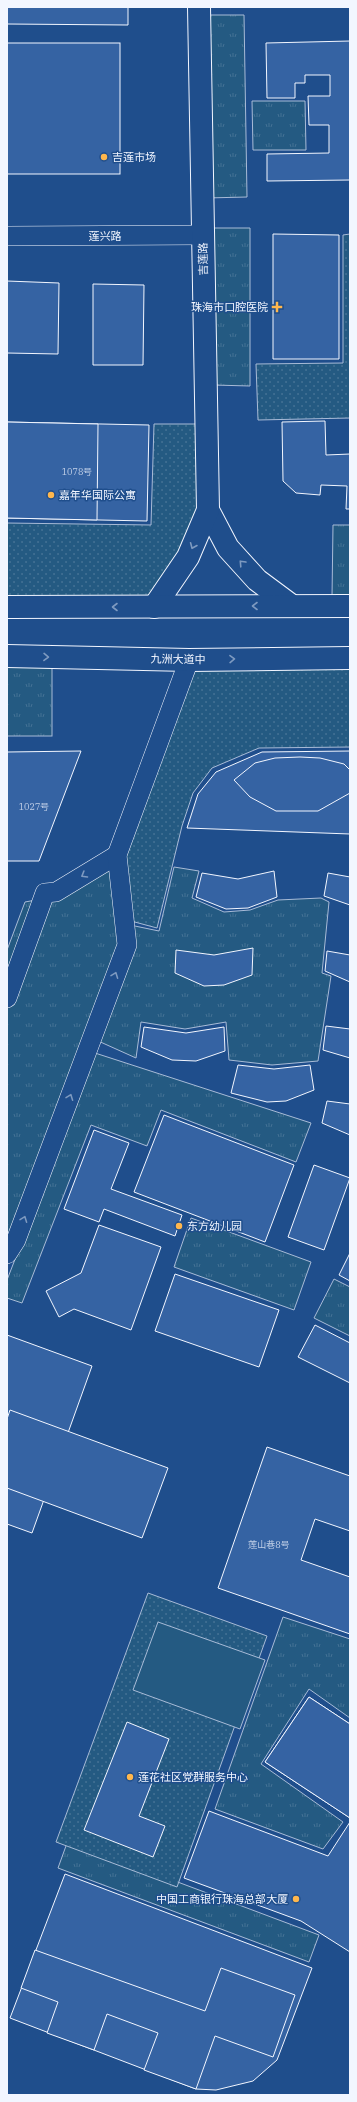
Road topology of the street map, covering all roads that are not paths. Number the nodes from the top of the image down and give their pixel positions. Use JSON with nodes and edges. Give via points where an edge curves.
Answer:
{"nodes":[{"id":1,"x":199,"y":7,"type":"edge"},
{"id":2,"x":202,"y":235,"type":"junction"},
{"id":3,"x":7,"y":236,"type":"edge"},
{"id":4,"x":208,"y":510,"type":"junction"},
{"id":5,"x":292,"y":606,"type":"junction"},
{"id":6,"x":350,"y":606,"type":"edge"},
{"id":7,"x":154,"y":607,"type":"junction"},
{"id":8,"x":7,"y":608,"type":"edge"},
{"id":9,"x":7,"y":656,"type":"edge"},
{"id":10,"x":350,"y":658,"type":"edge"},
{"id":11,"x":189,"y":660,"type":"junction"},
{"id":12,"x":117,"y":855,"type":"junction"},
{"id":13,"x":7,"y":998,"type":"edge"},
{"id":14,"x":7,"y":1254,"type":"edge"}],
"edges":[{"from":1,"to":2,"type":"main road","name":"吉莲路"},
{"from":2,"to":3,"type":"street","name":"莲兴路"},
{"from":2,"to":4,"type":"main road","name":"吉莲路"},
{"from":5,"to":4,"type":"main road","one_way":true,"via":[[257,580],[228,548]]},
{"from":4,"to":7,"type":"main road","one_way":true,"via":[[188,557]]},
{"from":5,"to":6,"type":"main road"},
{"from":5,"to":7,"type":"main road","one_way":true},
{"from":7,"to":8,"type":"main road","one_way":true},
{"from":9,"to":11,"type":"main road","name":"九洲大道中","one_way":true},
{"from":11,"to":10,"type":"main road","name":"九洲大道中","one_way":true},
{"from":11,"to":12,"type":"street"},
{"from":12,"to":13,"type":"street","one_way":true,"via":[[56,892],[45,894]]},
{"from":14,"to":12,"type":"street","one_way":true,"via":[[16,1240],[127,945]]}]}
